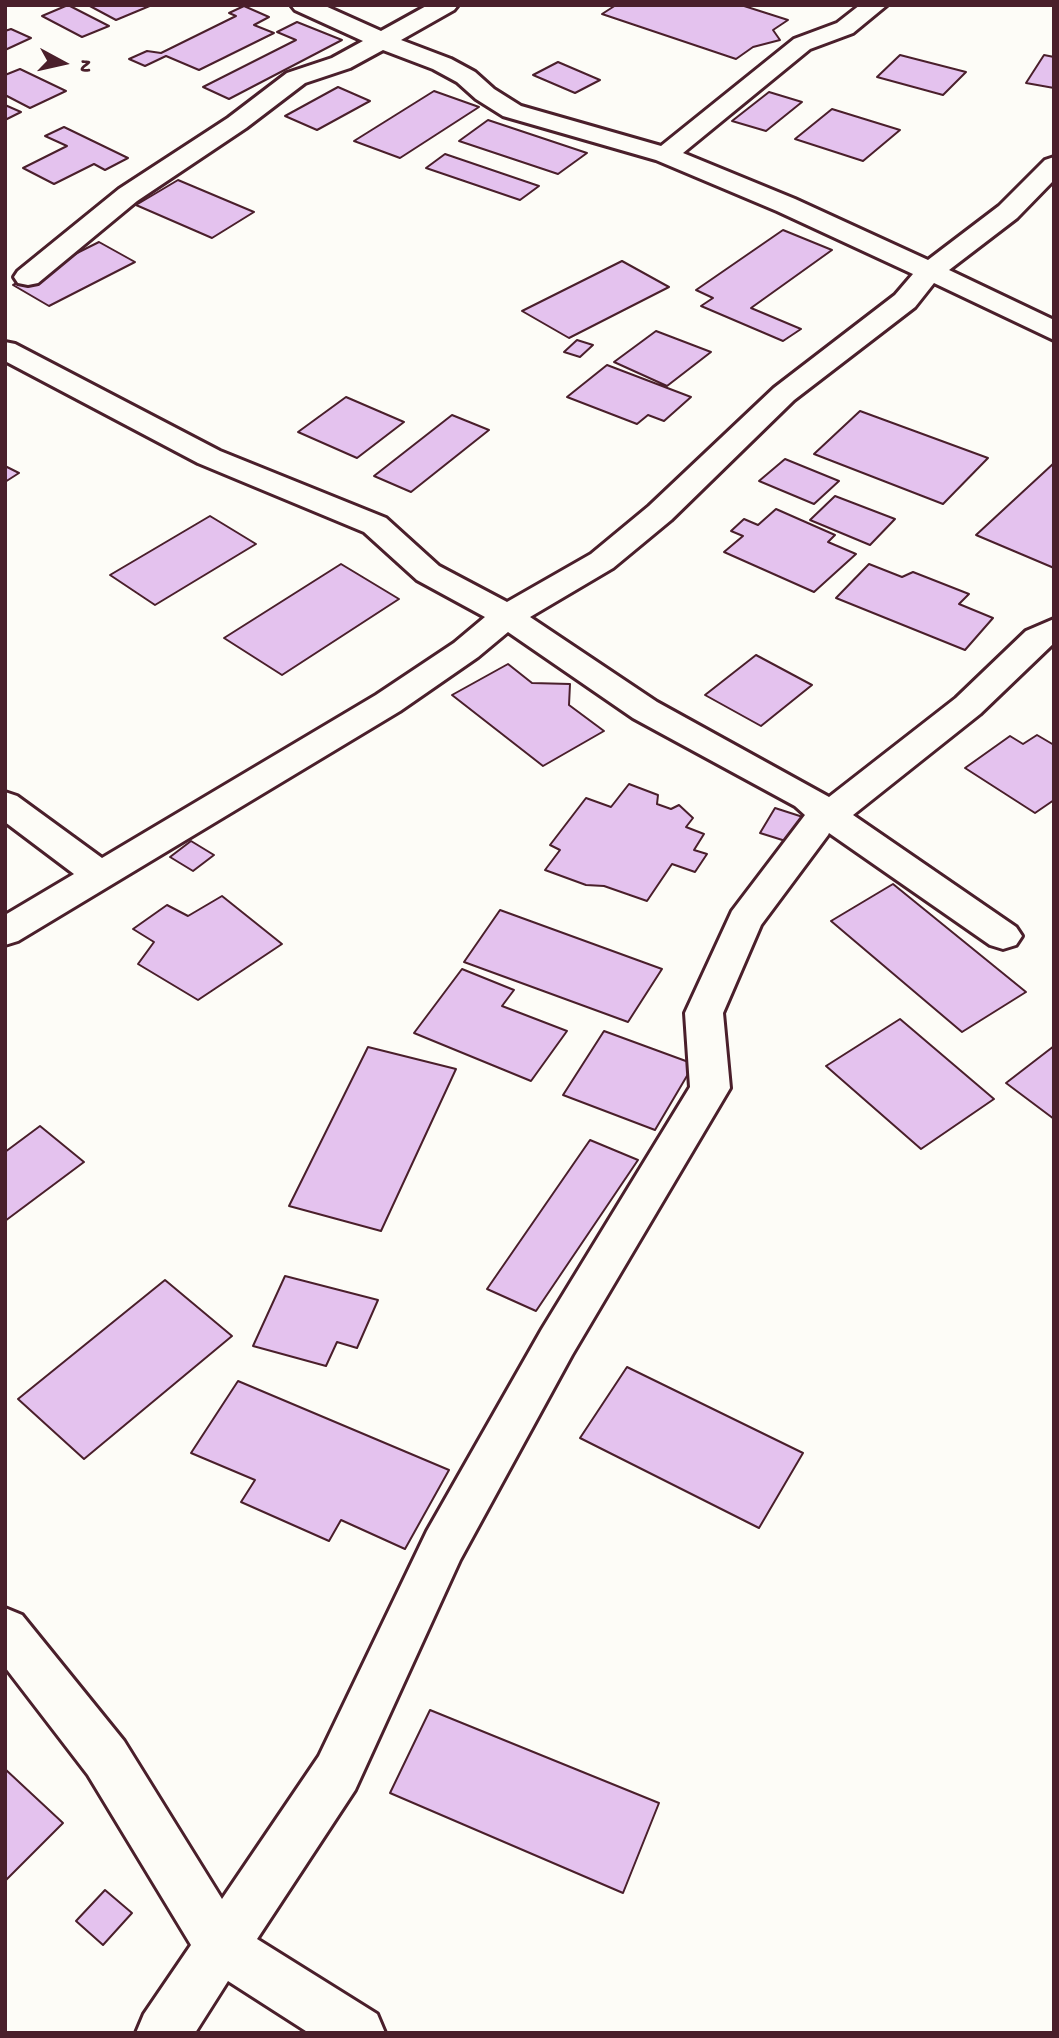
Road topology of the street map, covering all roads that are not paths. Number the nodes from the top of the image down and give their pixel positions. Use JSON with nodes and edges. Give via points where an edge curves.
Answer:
{"nodes":[{"id":1,"x":303,"y":5,"type":"edge"},
{"id":2,"x":446,"y":5,"type":"edge"},
{"id":3,"x":875,"y":5,"type":"edge"},
{"id":4,"x":382,"y":41,"type":"junction"},
{"id":5,"x":665,"y":155,"type":"junction"},
{"id":6,"x":1054,"y":165,"type":"edge"},
{"id":7,"x":930,"y":271,"type":"junction"},
{"id":8,"x":29,"y":277,"type":"dead end"},
{"id":9,"x":1054,"y":332,"type":"edge"},
{"id":10,"x":5,"y":350,"type":"edge"},
{"id":11,"x":507,"y":616,"type":"junction"},
{"id":12,"x":1054,"y":629,"type":"edge"},
{"id":13,"x":5,"y":804,"type":"edge"},
{"id":14,"x":828,"y":815,"type":"junction"},
{"id":15,"x":100,"y":875,"type":"junction"},
{"id":16,"x":5,"y":932,"type":"edge"},
{"id":17,"x":1003,"y":936,"type":"dead end"},
{"id":18,"x":5,"y":1630,"type":"edge"},
{"id":19,"x":222,"y":1947,"type":"junction"},
{"id":20,"x":163,"y":2033,"type":"edge"},
{"id":21,"x":358,"y":2033,"type":"edge"}],
"edges":[{"from":1,"to":4,"type":"street"},
{"from":2,"to":4,"type":"street"},
{"from":3,"to":5,"type":"street","via":[[845,28],[802,44]]},
{"from":4,"to":5,"type":"street","via":[[442,64],[512,111]]},
{"from":4,"to":8,"type":"street","via":[[341,63],[296,78],[128,195]]},
{"from":5,"to":7,"type":"street"},
{"from":6,"to":7,"type":"street","via":[[1009,212]]},
{"from":7,"to":9,"type":"street"},
{"from":7,"to":11,"type":"street","via":[[905,301],[784,394],[660,513],[602,561]]},
{"from":10,"to":11,"type":"street","via":[[209,457],[375,525],[428,573]]},
{"from":11,"to":14,"type":"street","via":[[645,710],[807,798]]},
{"from":11,"to":15,"type":"street","via":[[388,703]]},
{"from":12,"to":14,"type":"street","via":[[1038,638],[968,706]]},
{"from":13,"to":15,"type":"street"},
{"from":14,"to":17,"type":"street"},
{"from":14,"to":19,"type":"street","via":[[745,920],[704,1013],[710,1088],[556,1342],[443,1546],[337,1773]]},
{"from":15,"to":16,"type":"street"},
{"from":18,"to":19,"type":"street","via":[[106,1758]]},
{"from":19,"to":20,"type":"street"},
{"from":19,"to":21,"type":"street"}]}
